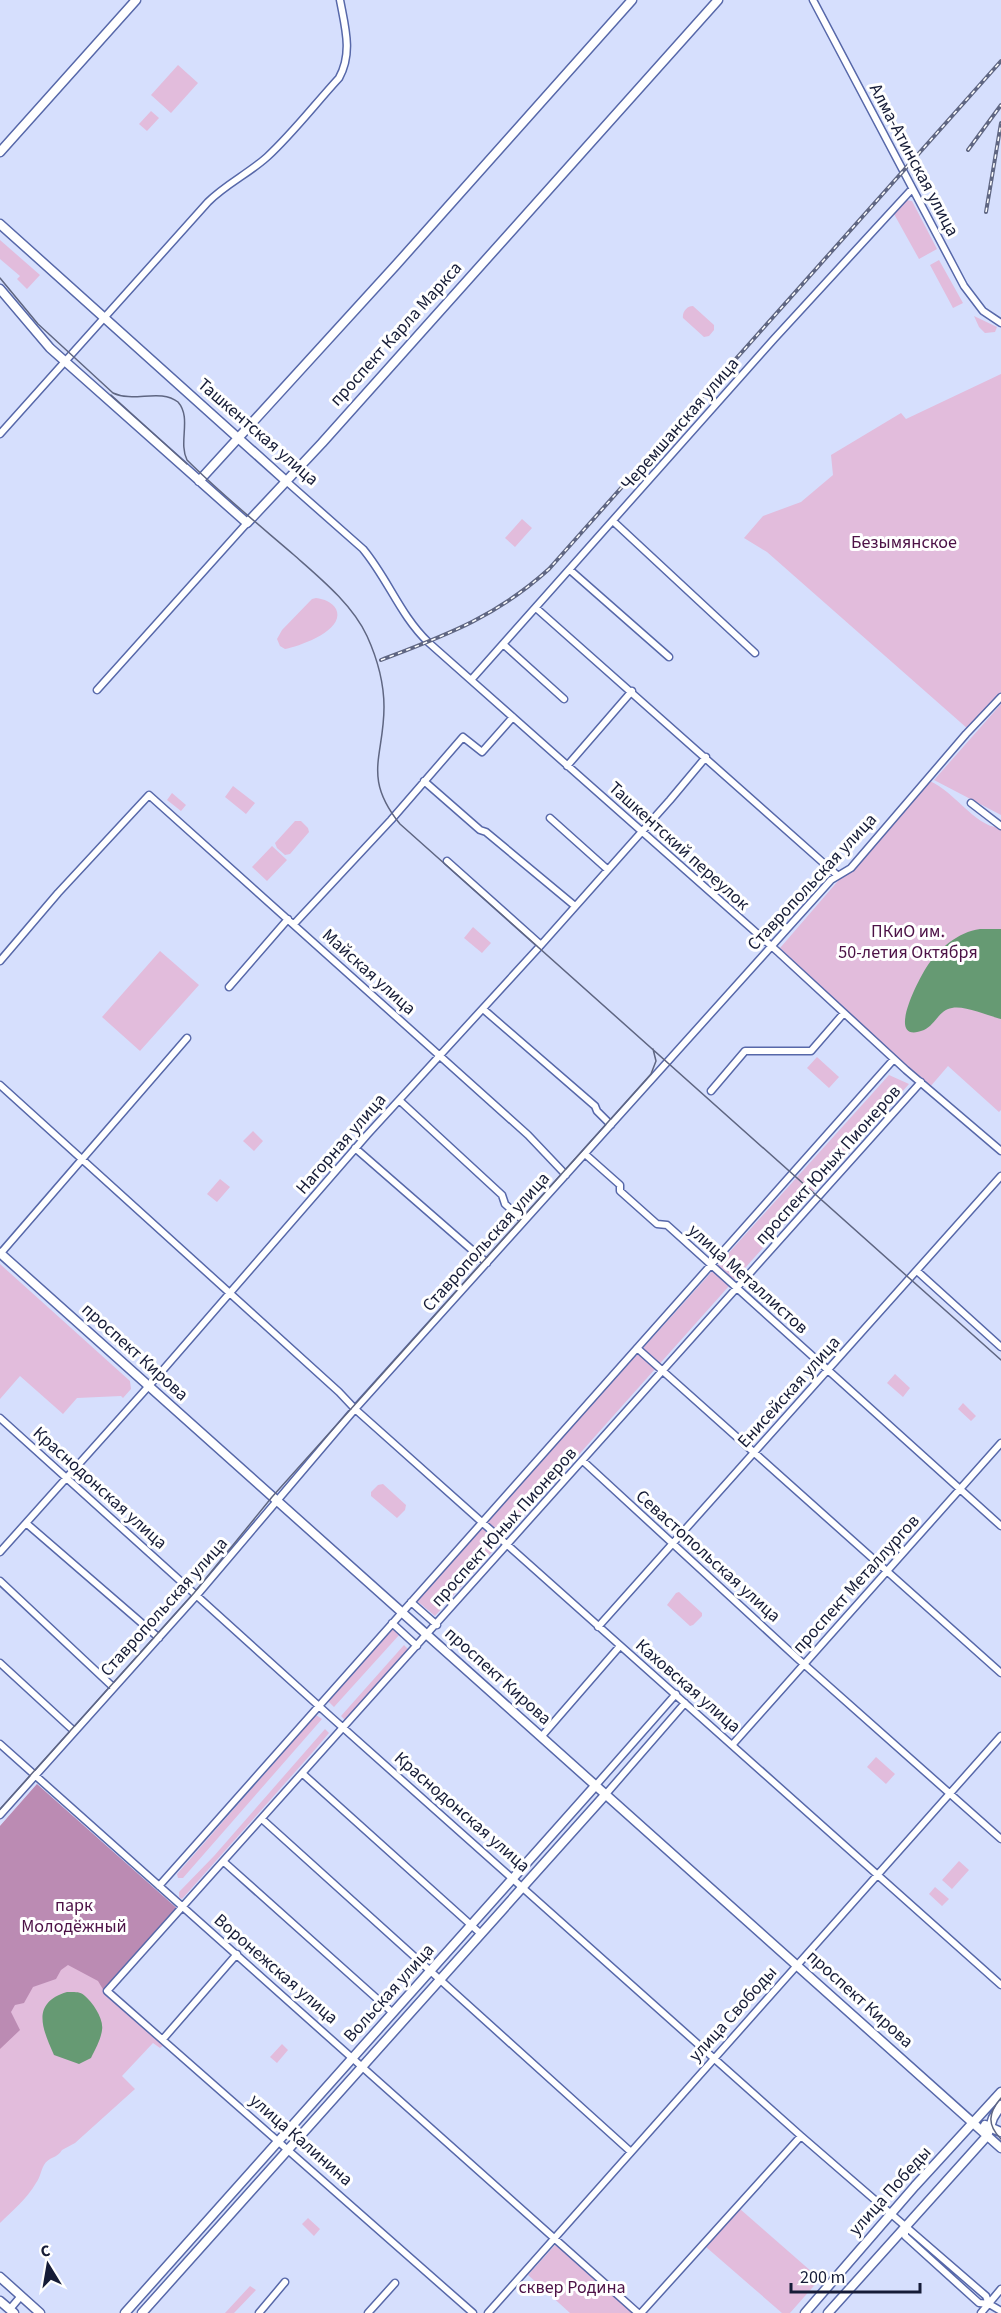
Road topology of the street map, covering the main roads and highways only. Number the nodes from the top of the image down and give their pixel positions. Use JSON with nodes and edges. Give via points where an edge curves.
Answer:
{"nodes":[{"id":1,"x":136,"y":0,"type":"edge"},
{"id":2,"x":632,"y":0,"type":"edge"},
{"id":3,"x":718,"y":0,"type":"edge"},
{"id":4,"x":0,"y":152,"type":"edge"},
{"id":5,"x":0,"y":224,"type":"edge"},
{"id":6,"x":0,"y":289,"type":"edge"},
{"id":7,"x":237,"y":438,"type":"junction"},
{"id":8,"x":199,"y":481,"type":"junction"},
{"id":9,"x":286,"y":481,"type":"junction"},
{"id":10,"x":0,"y":1254,"type":"edge"},
{"id":11,"x":596,"y":1785,"type":"junction"},
{"id":12,"x":606,"y":1794,"type":"junction"},
{"id":13,"x":1001,"y":2092,"type":"edge"},
{"id":14,"x":1001,"y":2105,"type":"edge"},
{"id":15,"x":973,"y":2123,"type":"junction"},
{"id":16,"x":990,"y":2126,"type":"junction"},
{"id":17,"x":1001,"y":2132,"type":"edge"},
{"id":18,"x":987,"y":2136,"type":"junction"},
{"id":19,"x":960,"y":2138,"type":"junction"},
{"id":20,"x":1001,"y":2148,"type":"edge"},
{"id":21,"x":974,"y":2150,"type":"junction"},
{"id":22,"x":0,"y":2277,"type":"edge"},
{"id":23,"x":0,"y":2301,"type":"edge"},
{"id":24,"x":12,"y":2311,"type":"edge"},
{"id":25,"x":40,"y":2313,"type":"edge"},
{"id":26,"x":125,"y":2313,"type":"edge"},
{"id":27,"x":142,"y":2313,"type":"edge"},
{"id":28,"x":805,"y":2313,"type":"edge"},
{"id":29,"x":828,"y":2313,"type":"edge"}],
"edges":[{"from":1,"to":4,"type":"main road"},
{"from":2,"to":7,"type":"main road"},
{"from":3,"to":9,"type":"main road","name":"проспект Карла Маркса"},
{"from":5,"to":7,"type":"main road","name":"Ташкентская улица"},
{"from":6,"to":8,"type":"main road","via":[[50,348]]},
{"from":7,"to":8,"type":"main road"},
{"from":7,"to":9,"type":"main road","name":"Ташкентская улица"},
{"from":8,"to":9,"type":"main road","name":"проспект Карла Маркса","via":[[247,523]]},
{"from":10,"to":11,"type":"main road","name":"проспект Кирова"},
{"from":11,"to":12,"type":"main road","name":"проспект Кирова"},
{"from":11,"to":26,"type":"main road","name":"Вольская улица"},
{"from":12,"to":15,"type":"main road","name":"проспект Кирова"},
{"from":12,"to":27,"type":"main road","name":"Вольская улица"},
{"from":13,"to":15,"type":"main road","name":"улица Победы"},
{"from":14,"to":16,"type":"main road","name":"улица Победы"},
{"from":15,"to":16,"type":"main road"},
{"from":15,"to":18,"type":"main road","name":"проспект Кирова"},
{"from":15,"to":19,"type":"main road","name":"улица Победы"},
{"from":16,"to":17,"type":"main road"},
{"from":16,"to":18,"type":"main road","name":"улица Победы"},
{"from":18,"to":20,"type":"main road","name":"проспект Кирова"},
{"from":18,"to":21,"type":"main road","name":"улица Победы"},
{"from":19,"to":21,"type":"main road","via":[[968,2136],[975,2143]]},
{"from":19,"to":28,"type":"main road","name":"улица Победы"},
{"from":21,"to":29,"type":"main road","name":"улица Победы"},
{"from":22,"to":25,"type":"main road"},
{"from":23,"to":24,"type":"main road"}]}
